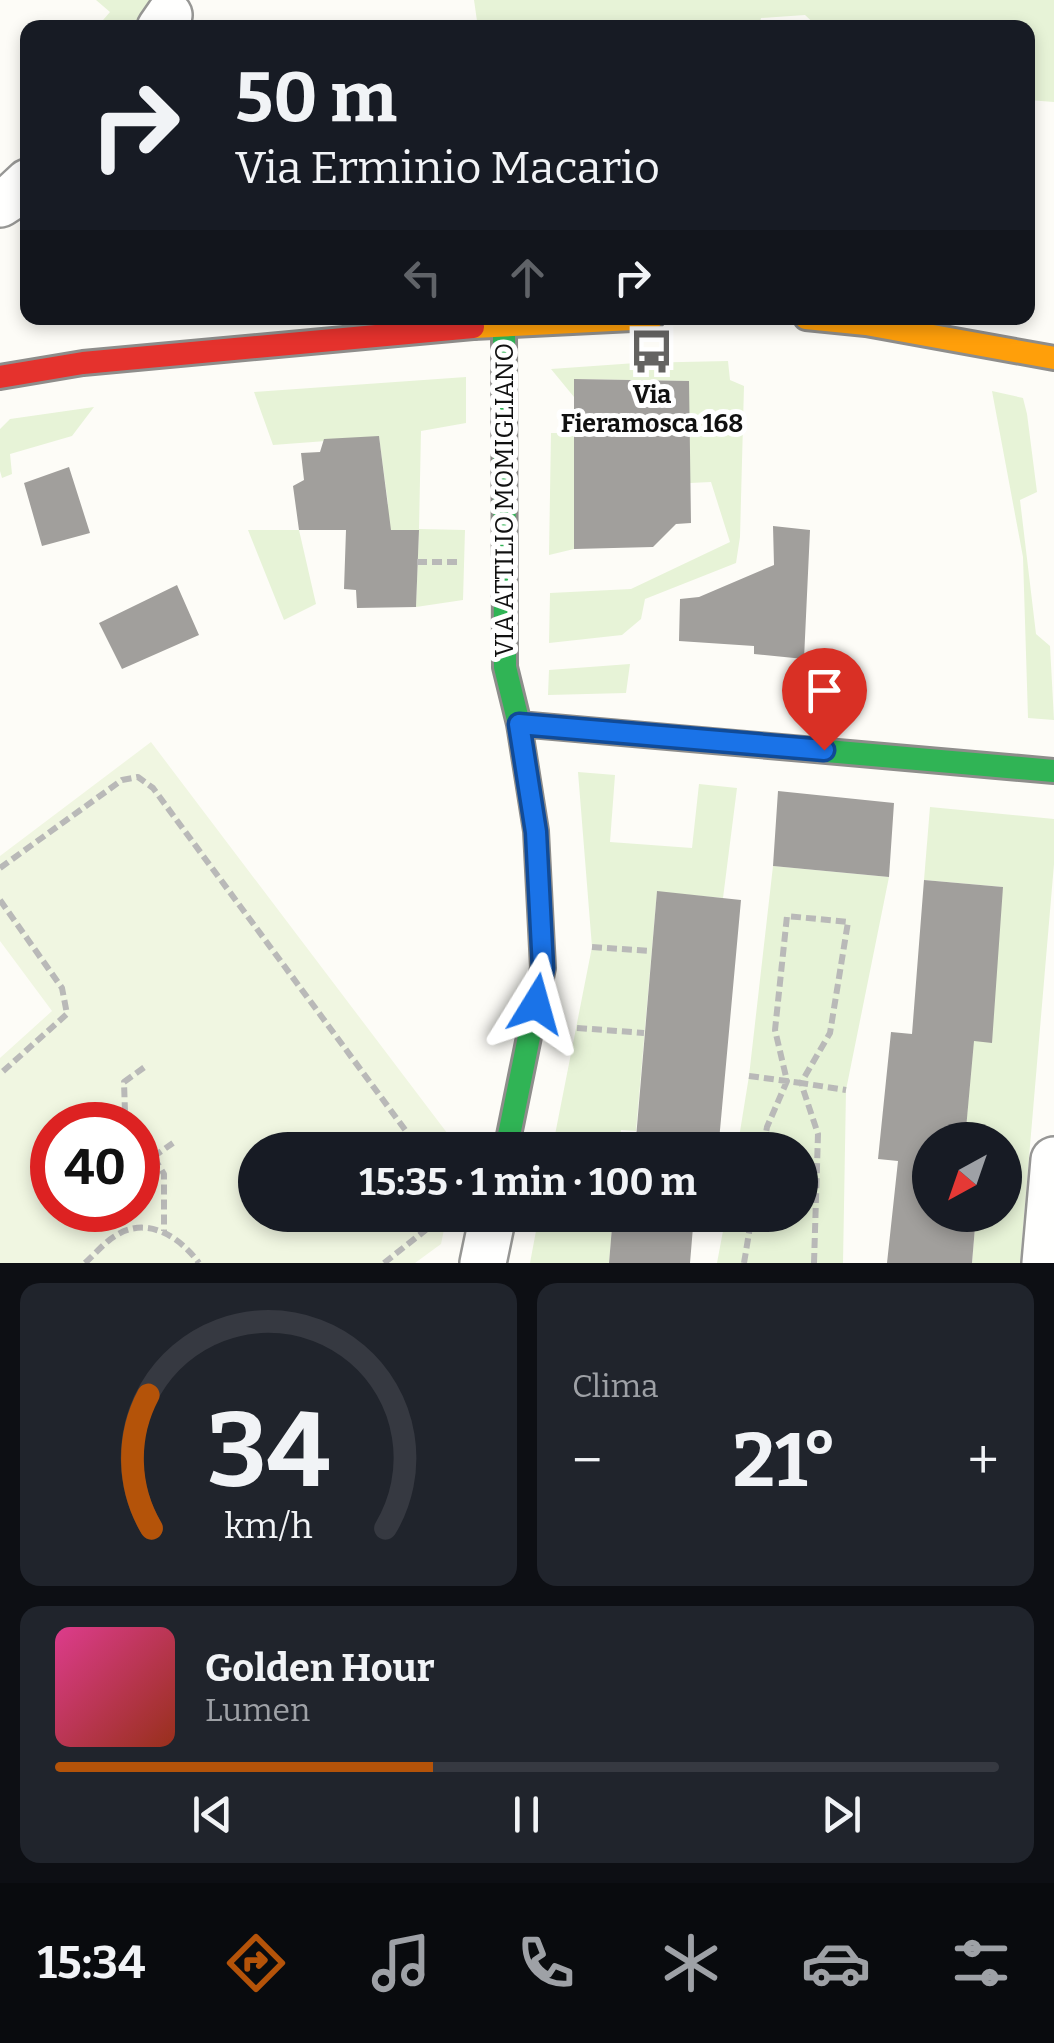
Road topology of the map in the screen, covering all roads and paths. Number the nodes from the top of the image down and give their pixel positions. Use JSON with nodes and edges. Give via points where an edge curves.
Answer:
{"nodes":[{"id":1,"x":493,"y":325,"type":"edge"},
{"id":2,"x":504,"y":325,"type":"edge"},
{"id":3,"x":872,"y":325,"type":"edge"},
{"id":4,"x":1054,"y":358,"type":"edge"},
{"id":5,"x":0,"y":376,"type":"edge"},
{"id":6,"x":418,"y":562,"type":"dead end"},
{"id":7,"x":464,"y":562,"type":"dead end"},
{"id":8,"x":519,"y":724,"type":"junction"},
{"id":9,"x":1054,"y":770,"type":"edge"},
{"id":10,"x":0,"y":868,"type":"edge"},
{"id":11,"x":0,"y":900,"type":"edge"},
{"id":12,"x":592,"y":947,"type":"dead end"},
{"id":13,"x":652,"y":951,"type":"dead end"},
{"id":14,"x":576,"y":1028,"type":"dead end"},
{"id":15,"x":644,"y":1033,"type":"dead end"},
{"id":16,"x":146,"y":1066,"type":"dead end"},
{"id":17,"x":0,"y":1074,"type":"edge"},
{"id":18,"x":749,"y":1076,"type":"dead end"},
{"id":19,"x":787,"y":1081,"type":"junction"},
{"id":20,"x":801,"y":1083,"type":"junction"},
{"id":21,"x":846,"y":1090,"type":"dead end"},
{"id":22,"x":125,"y":1102,"type":"edge"},
{"id":23,"x":407,"y":1132,"type":"edge"},
{"id":24,"x":510,"y":1132,"type":"edge"},
{"id":25,"x":766,"y":1132,"type":"edge"},
{"id":26,"x":173,"y":1143,"type":"dead end"},
{"id":27,"x":160,"y":1152,"type":"edge"},
{"id":28,"x":1054,"y":1160,"type":"edge"},
{"id":29,"x":160,"y":1168,"type":"edge"},
{"id":30,"x":164,"y":1231,"type":"junction"},
{"id":31,"x":424,"y":1232,"type":"edge"},
{"id":32,"x":490,"y":1232,"type":"edge"},
{"id":33,"x":749,"y":1232,"type":"edge"},
{"id":34,"x":85,"y":1263,"type":"edge"},
{"id":35,"x":199,"y":1263,"type":"edge"},
{"id":36,"x":384,"y":1263,"type":"edge"},
{"id":37,"x":484,"y":1263,"type":"edge"},
{"id":38,"x":744,"y":1263,"type":"edge"},
{"id":39,"x":814,"y":1263,"type":"edge"},
{"id":40,"x":1045,"y":1263,"type":"edge"}],
"edges":[{"from":1,"to":5,"type":"street"},
{"from":2,"to":8,"type":"street","name":"VIA ATTILIO MOMIGLIANO","via":[[505,667]]},
{"from":3,"to":4,"type":"street"},
{"from":6,"to":7,"type":"path"},
{"from":8,"to":9,"type":"street"},
{"from":8,"to":24,"type":"street","name":"VIA ATTILIO MOMIGLIANO","via":[[536,832],[543,968]]},
{"from":10,"to":23,"type":"path","via":[[122,780],[138,776]]},
{"from":11,"to":17,"type":"path","via":[[62,988],[67,1014]]},
{"from":12,"to":13,"type":"path"},
{"from":14,"to":15,"type":"path"},
{"from":16,"to":22,"type":"path","via":[[124,1082]]},
{"from":18,"to":19,"type":"path"},
{"from":19,"to":20,"type":"path"},
{"from":19,"to":20,"type":"path","via":[[775,1030],[787,916],[848,922],[830,1033]]},
{"from":19,"to":25,"type":"path"},
{"from":20,"to":21,"type":"path"},
{"from":20,"to":39,"type":"path","via":[[818,1134]]},
{"from":26,"to":27,"type":"path"},
{"from":28,"to":40,"type":"street"},
{"from":29,"to":30,"type":"path"},
{"from":30,"to":34,"type":"path","via":[[117,1234]]},
{"from":30,"to":35,"type":"path"},
{"from":31,"to":36,"type":"path"},
{"from":32,"to":37,"type":"street"},
{"from":33,"to":38,"type":"path"}]}
